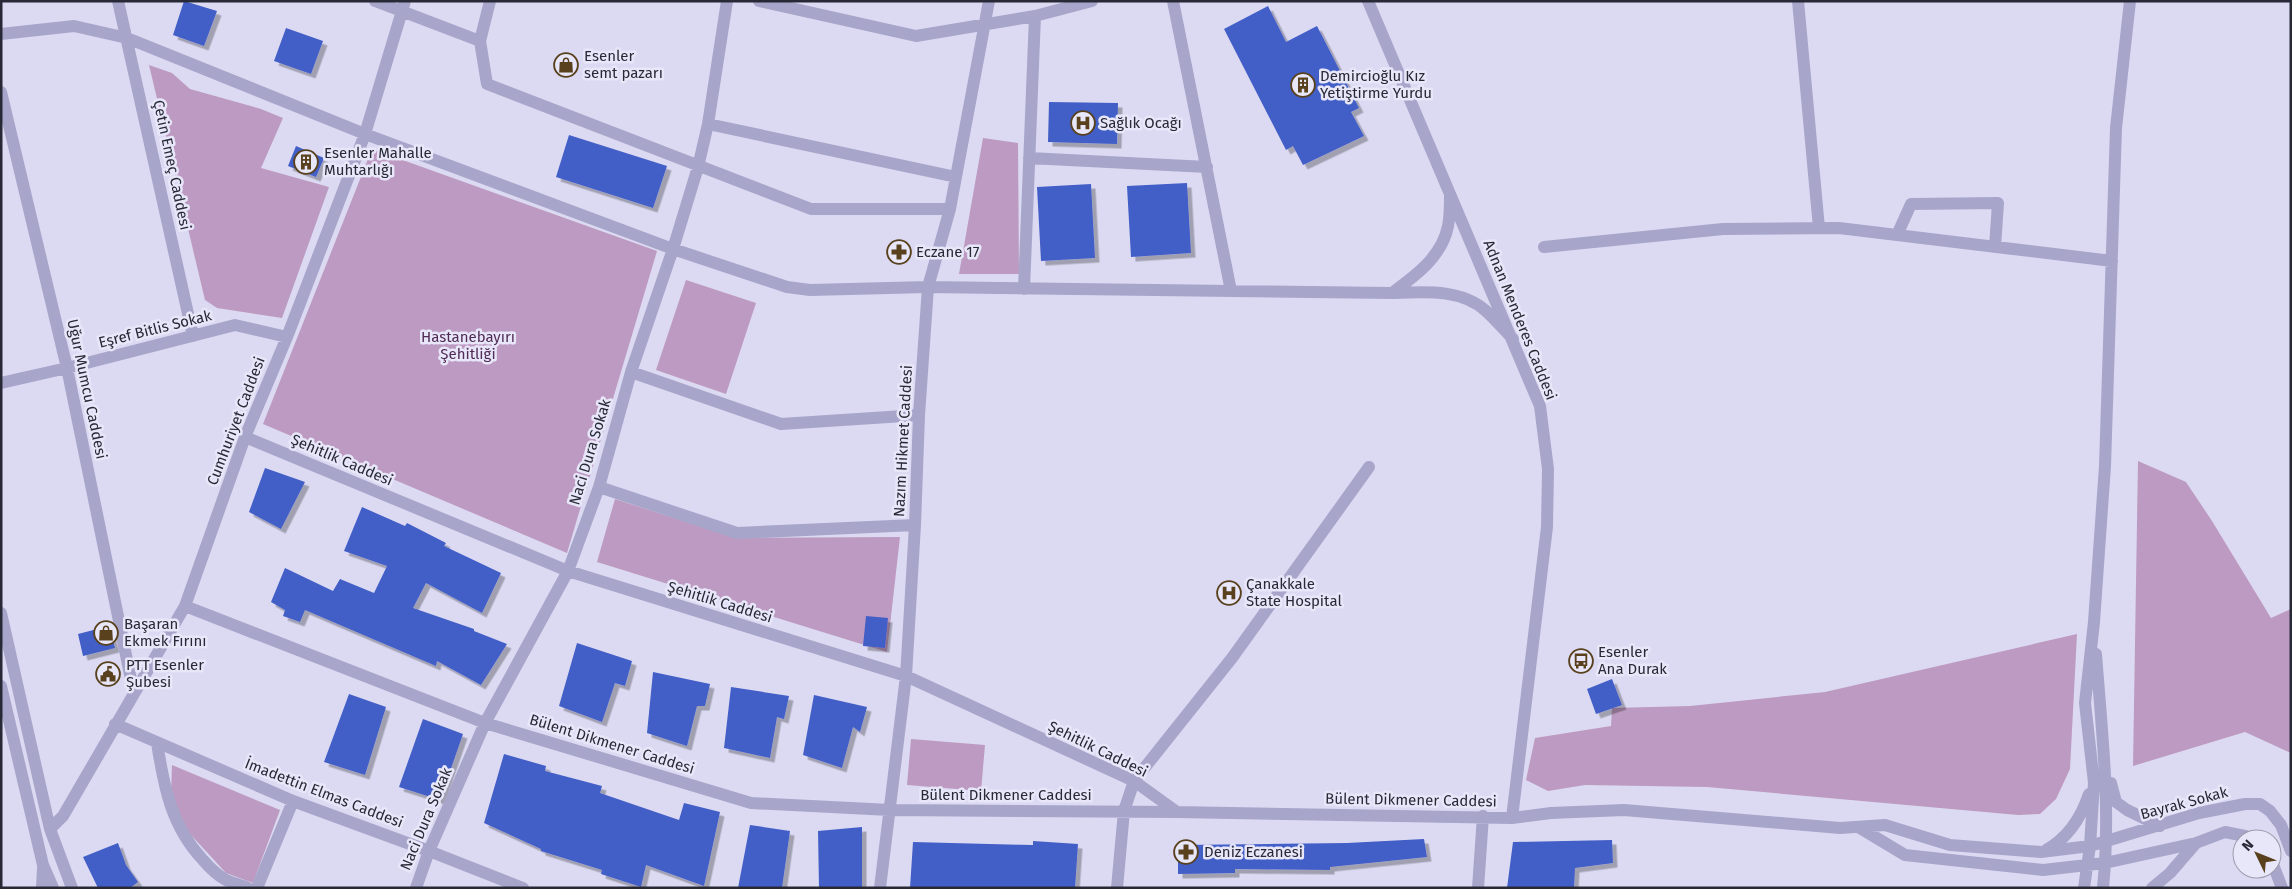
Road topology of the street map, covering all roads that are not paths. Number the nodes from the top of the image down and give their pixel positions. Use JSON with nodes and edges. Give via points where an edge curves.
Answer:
{"nodes":[{"id":1,"x":118,"y":1,"type":"edge"},
{"id":2,"x":375,"y":1,"type":"edge"},
{"id":3,"x":490,"y":1,"type":"edge"},
{"id":4,"x":727,"y":1,"type":"edge"},
{"id":5,"x":759,"y":1,"type":"edge"},
{"id":6,"x":989,"y":1,"type":"edge"},
{"id":7,"x":1092,"y":1,"type":"edge"},
{"id":8,"x":1173,"y":1,"type":"edge"},
{"id":9,"x":1368,"y":1,"type":"edge"},
{"id":10,"x":1798,"y":1,"type":"edge"},
{"id":11,"x":2130,"y":1,"type":"edge"},
{"id":12,"x":403,"y":7,"type":"edge"},
{"id":13,"x":1035,"y":16,"type":"junction"},
{"id":14,"x":985,"y":25,"type":"junction"},
{"id":15,"x":1,"y":34,"type":"edge"},
{"id":16,"x":127,"y":38,"type":"junction"},
{"id":17,"x":480,"y":41,"type":"junction"},
{"id":18,"x":1,"y":92,"type":"edge"},
{"id":19,"x":708,"y":124,"type":"junction"},
{"id":20,"x":365,"y":134,"type":"junction"},
{"id":21,"x":1029,"y":158,"type":"junction"},
{"id":22,"x":698,"y":167,"type":"junction"},
{"id":23,"x":1207,"y":167,"type":"junction"},
{"id":24,"x":956,"y":177,"type":"junction"},
{"id":25,"x":1450,"y":194,"type":"junction"},
{"id":26,"x":950,"y":209,"type":"junction"},
{"id":27,"x":1819,"y":228,"type":"junction"},
{"id":28,"x":1898,"y":235,"type":"junction"},
{"id":29,"x":1544,"y":247,"type":"dead end"},
{"id":30,"x":1995,"y":247,"type":"junction"},
{"id":31,"x":673,"y":249,"type":"junction"},
{"id":32,"x":2112,"y":261,"type":"junction"},
{"id":33,"x":928,"y":287,"type":"junction"},
{"id":34,"x":1024,"y":289,"type":"junction"},
{"id":35,"x":1231,"y":291,"type":"junction"},
{"id":36,"x":1392,"y":293,"type":"junction"},
{"id":37,"x":193,"y":336,"type":"junction"},
{"id":38,"x":287,"y":338,"type":"junction"},
{"id":39,"x":1512,"y":339,"type":"junction"},
{"id":40,"x":67,"y":368,"type":"junction"},
{"id":41,"x":631,"y":372,"type":"junction"},
{"id":42,"x":1,"y":382,"type":"edge"},
{"id":43,"x":918,"y":415,"type":"junction"},
{"id":44,"x":245,"y":437,"type":"junction"},
{"id":45,"x":1369,"y":468,"type":"dead end"},
{"id":46,"x":599,"y":487,"type":"junction"},
{"id":47,"x":915,"y":525,"type":"junction"},
{"id":48,"x":568,"y":571,"type":"junction"},
{"id":49,"x":185,"y":606,"type":"junction"},
{"id":50,"x":1,"y":613,"type":"edge"},
{"id":51,"x":2094,"y":622,"type":"junction"},
{"id":52,"x":906,"y":676,"type":"junction"},
{"id":53,"x":1,"y":686,"type":"edge"},
{"id":54,"x":134,"y":694,"type":"junction"},
{"id":55,"x":485,"y":723,"type":"junction"},
{"id":56,"x":115,"y":724,"type":"junction"},
{"id":57,"x":157,"y":742,"type":"junction"},
{"id":58,"x":2106,"y":761,"type":"junction"},
{"id":59,"x":1134,"y":781,"type":"junction"},
{"id":60,"x":2094,"y":783,"type":"junction"},
{"id":61,"x":293,"y":801,"type":"junction"},
{"id":62,"x":890,"y":810,"type":"junction"},
{"id":63,"x":1124,"y":811,"type":"junction"},
{"id":64,"x":1177,"y":812,"type":"junction"},
{"id":65,"x":1482,"y":816,"type":"junction"},
{"id":66,"x":1512,"y":818,"type":"junction"},
{"id":67,"x":2160,"y":826,"type":"junction"},
{"id":68,"x":1860,"y":828,"type":"junction"},
{"id":69,"x":50,"y":829,"type":"junction"},
{"id":70,"x":2232,"y":833,"type":"edge"},
{"id":71,"x":2107,"y":842,"type":"junction"},
{"id":72,"x":2196,"y":843,"type":"junction"},
{"id":73,"x":2090,"y":846,"type":"junction"},
{"id":74,"x":429,"y":851,"type":"junction"},
{"id":75,"x":2291,"y":851,"type":"edge"},
{"id":76,"x":2041,"y":852,"type":"junction"},
{"id":77,"x":2105,"y":863,"type":"junction"},
{"id":78,"x":43,"y":865,"type":"junction"},
{"id":79,"x":2088,"y":866,"type":"junction"},
{"id":80,"x":42,"y":888,"type":"edge"},
{"id":81,"x":52,"y":888,"type":"edge"},
{"id":82,"x":72,"y":888,"type":"edge"},
{"id":83,"x":248,"y":888,"type":"edge"},
{"id":84,"x":257,"y":888,"type":"edge"},
{"id":85,"x":416,"y":888,"type":"edge"},
{"id":86,"x":523,"y":888,"type":"edge"},
{"id":87,"x":880,"y":888,"type":"edge"},
{"id":88,"x":1117,"y":888,"type":"edge"},
{"id":89,"x":1478,"y":888,"type":"edge"},
{"id":90,"x":2084,"y":888,"type":"edge"},
{"id":91,"x":2103,"y":888,"type":"edge"},
{"id":92,"x":2152,"y":888,"type":"edge"}],
"edges":[{"from":1,"to":16,"type":"street","name":"Çetin Emeç Caddesi"},
{"from":2,"to":12,"type":"street"},
{"from":3,"to":17,"type":"street"},
{"from":4,"to":19,"type":"street","name":"Naci Dura Sokak"},
{"from":5,"to":14,"type":"street","via":[[916,36]]},
{"from":6,"to":14,"type":"street","name":"Nazım Hikmet Caddesi"},
{"from":7,"to":13,"type":"street"},
{"from":8,"to":23,"type":"street"},
{"from":9,"to":25,"type":"street","name":"Adnan Menderes Caddesi"},
{"from":10,"to":27,"type":"street"},
{"from":11,"to":32,"type":"street","via":[[2116,128]]},
{"from":12,"to":17,"type":"street"},
{"from":12,"to":20,"type":"street","name":"Cumhuriyet Caddesi"},
{"from":13,"to":14,"type":"street"},
{"from":13,"to":21,"type":"street"},
{"from":14,"to":24,"type":"street","name":"Nazım Hikmet Caddesi"},
{"from":15,"to":16,"type":"street","via":[[74,26]]},
{"from":16,"to":20,"type":"street"},
{"from":16,"to":37,"type":"street","name":"Çetin Emeç Caddesi"},
{"from":17,"to":22,"type":"street","via":[[487,84]]},
{"from":18,"to":40,"type":"street","name":"Uğur Mumcu Caddesi"},
{"from":19,"to":22,"type":"street","name":"Naci Dura Sokak"},
{"from":19,"to":24,"type":"street"},
{"from":20,"to":31,"type":"street"},
{"from":20,"to":38,"type":"street","name":"Cumhuriyet Caddesi"},
{"from":21,"to":23,"type":"street"},
{"from":21,"to":34,"type":"street"},
{"from":22,"to":26,"type":"street","via":[[811,209]]},
{"from":22,"to":31,"type":"street","name":"Naci Dura Sokak"},
{"from":23,"to":35,"type":"street"},
{"from":24,"to":26,"type":"street","name":"Nazım Hikmet Caddesi"},
{"from":25,"to":36,"type":"street","via":[[1448,228],[1436,252],[1422,271]]},
{"from":25,"to":39,"type":"street","name":"Adnan Menderes Caddesi"},
{"from":26,"to":33,"type":"street","name":"Nazım Hikmet Caddesi"},
{"from":27,"to":28,"type":"street"},
{"from":27,"to":29,"type":"street","via":[[1723,229]]},
{"from":28,"to":30,"type":"street"},
{"from":28,"to":30,"type":"street","via":[[1911,204],[1998,204]]},
{"from":30,"to":32,"type":"street"},
{"from":31,"to":33,"type":"street","via":[[787,287],[810,290]]},
{"from":31,"to":41,"type":"street","name":"Naci Dura Sokak"},
{"from":32,"to":51,"type":"street","via":[[2105,466]]},
{"from":33,"to":34,"type":"street"},
{"from":33,"to":43,"type":"street","name":"Nazım Hikmet Caddesi"},
{"from":34,"to":35,"type":"street"},
{"from":35,"to":36,"type":"street"},
{"from":36,"to":39,"type":"street","via":[[1457,295],[1484,309]]},
{"from":37,"to":38,"type":"street","name":"Eşref Bitlis Sokak","via":[[235,325]]},
{"from":37,"to":40,"type":"street","name":"Eşref Bitlis Sokak"},
{"from":38,"to":44,"type":"street","name":"Cumhuriyet Caddesi"},
{"from":39,"to":66,"type":"street","name":"Adnan Menderes Caddesi","via":[[1540,406],[1548,469],[1547,527]]},
{"from":40,"to":42,"type":"street","name":"Eşref Bitlis Sokak"},
{"from":40,"to":54,"type":"street","name":"Uğur Mumcu Caddesi"},
{"from":41,"to":43,"type":"street","via":[[781,424]]},
{"from":41,"to":46,"type":"street","name":"Naci Dura Sokak"},
{"from":43,"to":47,"type":"street","name":"Nazım Hikmet Caddesi"},
{"from":44,"to":48,"type":"street","name":"Şehitlik Caddesi"},
{"from":44,"to":49,"type":"street","name":"Cumhuriyet Caddesi"},
{"from":45,"to":59,"type":"street","via":[[1232,658]]},
{"from":46,"to":47,"type":"street","via":[[737,533]]},
{"from":46,"to":48,"type":"street","name":"Naci Dura Sokak"},
{"from":47,"to":52,"type":"street","name":"Nazım Hikmet Caddesi"},
{"from":48,"to":52,"type":"street","name":"Şehitlik Caddesi"},
{"from":48,"to":55,"type":"street","name":"Naci Dura Sokak"},
{"from":49,"to":54,"type":"street","name":"Cumhuriyet Caddesi"},
{"from":49,"to":55,"type":"street","name":"Bülent Dikmener Caddesi"},
{"from":50,"to":69,"type":"street"},
{"from":51,"to":58,"type":"street"},
{"from":51,"to":60,"type":"street","via":[[2085,702]]},
{"from":52,"to":59,"type":"street","name":"Şehitlik Caddesi"},
{"from":52,"to":62,"type":"street","name":"Nazım Hikmet Caddesi"},
{"from":53,"to":78,"type":"street"},
{"from":54,"to":56,"type":"street","name":"Cumhuriyet Caddesi"},
{"from":55,"to":62,"type":"street","name":"Bülent Dikmener Caddesi","via":[[751,803]]},
{"from":55,"to":74,"type":"street","name":"Naci Dura Sokak"},
{"from":56,"to":57,"type":"street","name":"İmadettin Elmas Caddesi"},
{"from":56,"to":69,"type":"street","name":"Cumhuriyet Caddesi","via":[[63,816]]},
{"from":57,"to":61,"type":"street","name":"İmadettin Elmas Caddesi"},
{"from":57,"to":83,"type":"street","via":[[166,797],[184,837],[216,873]]},
{"from":58,"to":67,"type":"street","via":[[2116,802]]},
{"from":58,"to":71,"type":"street"},
{"from":59,"to":63,"type":"street"},
{"from":59,"to":64,"type":"street","name":"Şehitlik Caddesi"},
{"from":60,"to":73,"type":"street"},
{"from":60,"to":76,"type":"street","via":[[2074,825],[2059,843]]},
{"from":61,"to":74,"type":"street","name":"İmadettin Elmas Caddesi"},
{"from":61,"to":84,"type":"street"},
{"from":62,"to":63,"type":"street","name":"Bülent Dikmener Caddesi"},
{"from":62,"to":87,"type":"street","name":"Nazım Hikmet Caddesi"},
{"from":63,"to":64,"type":"street","name":"Bülent Dikmener Caddesi"},
{"from":63,"to":88,"type":"street"},
{"from":64,"to":65,"type":"street","name":"Bülent Dikmener Caddesi"},
{"from":65,"to":66,"type":"street","name":"Bülent Dikmener Caddesi"},
{"from":65,"to":89,"type":"street"},
{"from":66,"to":68,"type":"street","name":"Bülent Dikmener Caddesi","via":[[1624,810]]},
{"from":67,"to":71,"type":"street","name":"Bayrak Sokak"},
{"from":67,"to":75,"type":"street","name":"Bayrak Sokak","via":[[2199,813],[2260,804],[2281,825]]},
{"from":68,"to":76,"type":"street","name":"Bülent Dikmener Caddesi","via":[[1885,825],[1950,845]]},
{"from":68,"to":79,"type":"street","via":[[1905,855],[2043,870]]},
{"from":69,"to":82,"type":"street"},
{"from":70,"to":72,"type":"street","via":[[2225,832]]},
{"from":71,"to":73,"type":"street","name":"Bayrak Sokak"},
{"from":71,"to":77,"type":"street"},
{"from":72,"to":77,"type":"street"},
{"from":72,"to":92,"type":"street"},
{"from":73,"to":76,"type":"street","name":"Bülent Dikmener Caddesi"},
{"from":73,"to":79,"type":"street"},
{"from":74,"to":85,"type":"street","name":"Naci Dura Sokak"},
{"from":74,"to":86,"type":"street","name":"İmadettin Elmas Caddesi"},
{"from":77,"to":79,"type":"street"},
{"from":77,"to":91,"type":"street"},
{"from":78,"to":80,"type":"street"},
{"from":78,"to":81,"type":"street"},
{"from":79,"to":90,"type":"street"}]}
